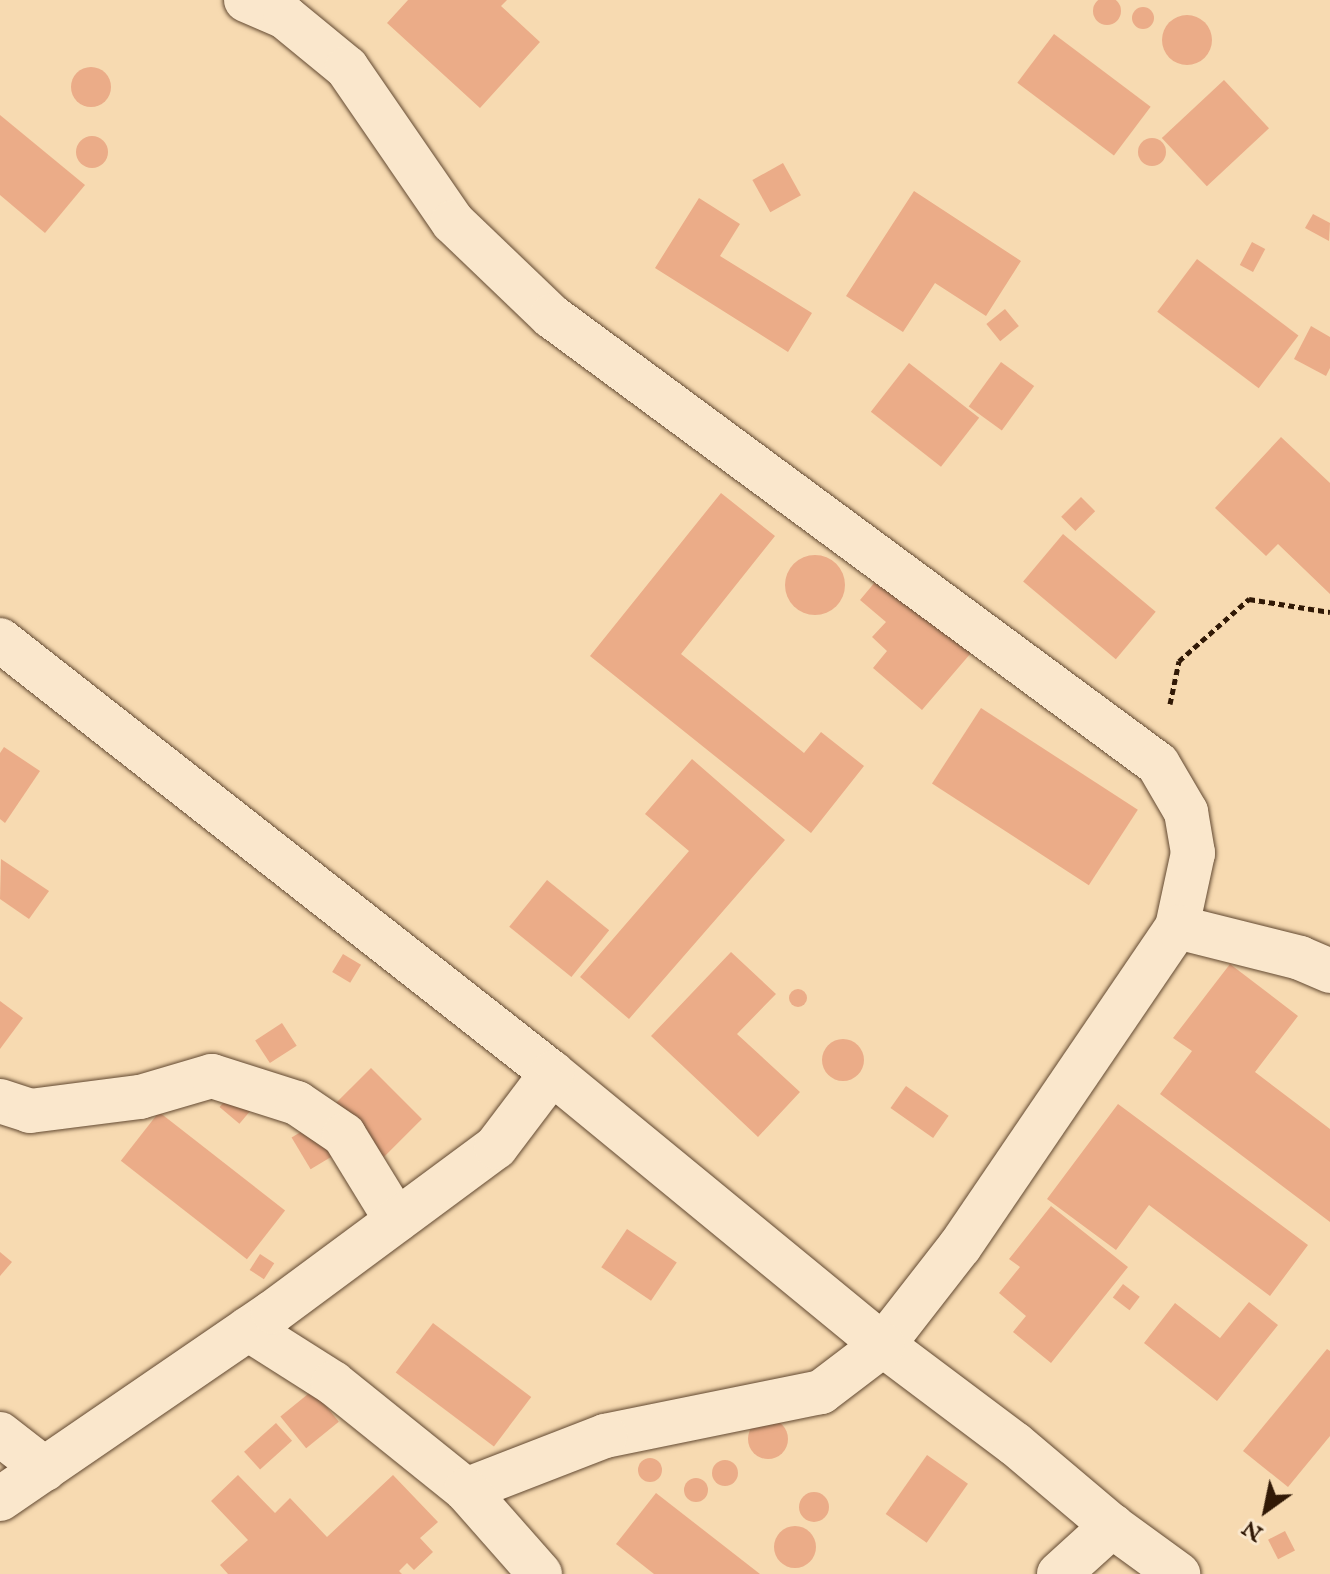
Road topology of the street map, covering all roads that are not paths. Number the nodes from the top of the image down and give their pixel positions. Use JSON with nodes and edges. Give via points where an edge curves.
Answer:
{"nodes":[{"id":1,"x":246,"y":0,"type":"edge"},
{"id":2,"x":0,"y":640,"type":"edge"},
{"id":3,"x":1177,"y":927,"type":"junction"},
{"id":4,"x":1330,"y":971,"type":"edge"},
{"id":5,"x":552,"y":1073,"type":"junction"},
{"id":6,"x":0,"y":1101,"type":"edge"},
{"id":7,"x":396,"y":1220,"type":"junction"},
{"id":8,"x":248,"y":1329,"type":"junction"},
{"id":9,"x":883,"y":1345,"type":"junction"},
{"id":10,"x":0,"y":1434,"type":"edge"},
{"id":11,"x":45,"y":1469,"type":"junction"},
{"id":12,"x":466,"y":1490,"type":"junction"},
{"id":13,"x":0,"y":1499,"type":"edge"},
{"id":14,"x":1112,"y":1526,"type":"junction"},
{"id":15,"x":540,"y":1574,"type":"edge"},
{"id":16,"x":1059,"y":1574,"type":"edge"},
{"id":17,"x":1178,"y":1574,"type":"edge"}],
"edges":[{"from":1,"to":3,"type":"street","via":[[285,17],[347,68],[453,222],[551,316],[1158,764],[1186,812],[1193,853]]},
{"from":2,"to":5,"type":"street"},
{"from":3,"to":4,"type":"street","via":[[1300,958]]},
{"from":3,"to":9,"type":"street","via":[[960,1246]]},
{"from":5,"to":7,"type":"street","via":[[496,1147]]},
{"from":5,"to":9,"type":"street"},
{"from":6,"to":7,"type":"street","via":[[30,1111],[140,1097],[212,1076],[297,1103],[344,1135]]},
{"from":7,"to":8,"type":"street"},
{"from":8,"to":11,"type":"street"},
{"from":8,"to":12,"type":"street","via":[[333,1383]]},
{"from":9,"to":12,"type":"street","via":[[821,1392],[605,1436]]},
{"from":9,"to":14,"type":"street","via":[[1015,1444]]},
{"from":10,"to":11,"type":"street"},
{"from":11,"to":13,"type":"street"},
{"from":12,"to":15,"type":"street"},
{"from":14,"to":16,"type":"street"},
{"from":14,"to":17,"type":"street"}]}
